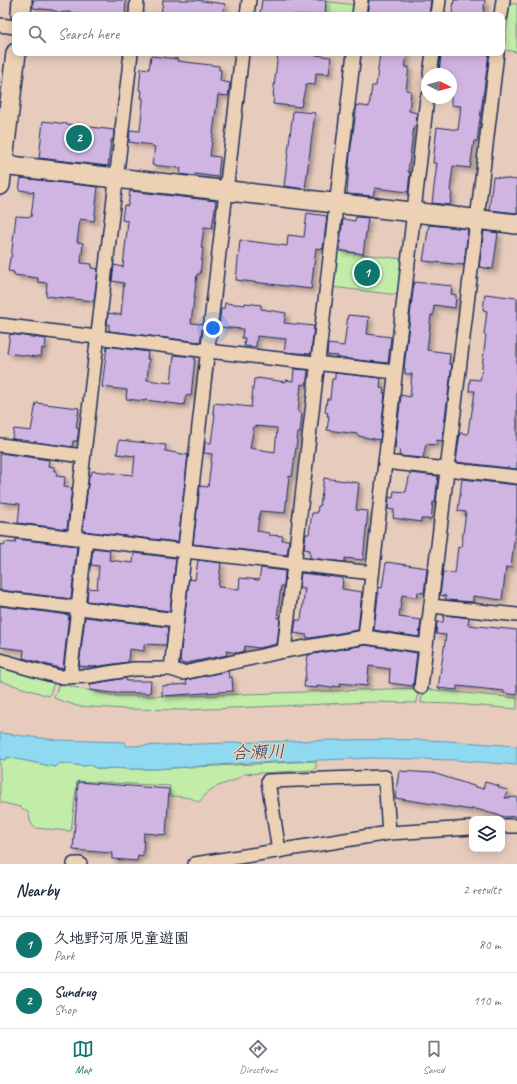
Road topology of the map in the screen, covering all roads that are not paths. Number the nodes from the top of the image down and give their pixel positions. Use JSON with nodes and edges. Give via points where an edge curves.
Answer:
{"nodes":[{"id":1,"x":22,"y":0,"type":"edge"},
{"id":2,"x":138,"y":0,"type":"edge"},
{"id":3,"x":249,"y":0,"type":"edge"},
{"id":4,"x":361,"y":0,"type":"edge"},
{"id":5,"x":439,"y":0,"type":"edge"},
{"id":6,"x":503,"y":0,"type":"edge"},
{"id":7,"x":21,"y":12,"type":"edge"},
{"id":8,"x":136,"y":12,"type":"edge"},
{"id":9,"x":247,"y":12,"type":"edge"},
{"id":10,"x":359,"y":12,"type":"edge"},
{"id":11,"x":437,"y":12,"type":"edge"},
{"id":12,"x":501,"y":12,"type":"edge"},
{"id":13,"x":0,"y":25,"type":"edge"},
{"id":14,"x":12,"y":26,"type":"edge"},
{"id":15,"x":16,"y":56,"type":"edge"},
{"id":16,"x":131,"y":56,"type":"edge"},
{"id":17,"x":242,"y":56,"type":"edge"},
{"id":18,"x":354,"y":56,"type":"edge"},
{"id":19,"x":433,"y":56,"type":"edge"},
{"id":20,"x":497,"y":56,"type":"edge"},
{"id":21,"x":431,"y":68,"type":"edge"},
{"id":22,"x":427,"y":104,"type":"edge"},
{"id":23,"x":1,"y":165,"type":"edge"},
{"id":24,"x":117,"y":178,"type":"junction"},
{"id":25,"x":0,"y":185,"type":"edge"},
{"id":26,"x":226,"y":190,"type":"junction"},
{"id":27,"x":337,"y":204,"type":"junction"},
{"id":28,"x":414,"y":212,"type":"junction"},
{"id":29,"x":477,"y":220,"type":"junction"},
{"id":30,"x":517,"y":224,"type":"edge"},
{"id":31,"x":0,"y":325,"type":"edge"},
{"id":32,"x":98,"y":337,"type":"junction"},
{"id":33,"x":208,"y":351,"type":"junction"},
{"id":34,"x":318,"y":363,"type":"junction"},
{"id":35,"x":395,"y":372,"type":"junction"},
{"id":36,"x":0,"y":445,"type":"edge"},
{"id":37,"x":83,"y":456,"type":"junction"},
{"id":38,"x":385,"y":462,"type":"junction"},
{"id":39,"x":447,"y":469,"type":"junction"},
{"id":40,"x":517,"y":477,"type":"edge"},
{"id":41,"x":0,"y":530,"type":"edge"},
{"id":42,"x":80,"y":539,"type":"junction"},
{"id":43,"x":184,"y":550,"type":"junction"},
{"id":44,"x":294,"y":564,"type":"junction"},
{"id":45,"x":372,"y":573,"type":"junction"},
{"id":46,"x":0,"y":598,"type":"edge"},
{"id":47,"x":431,"y":606,"type":"junction"},
{"id":48,"x":78,"y":607,"type":"junction"},
{"id":49,"x":517,"y":616,"type":"edge"},
{"id":50,"x":176,"y":620,"type":"junction"},
{"id":51,"x":365,"y":637,"type":"junction"},
{"id":52,"x":426,"y":646,"type":"junction"},
{"id":53,"x":284,"y":651,"type":"junction"},
{"id":54,"x":0,"y":660,"type":"edge"},
{"id":55,"x":171,"y":669,"type":"junction"},
{"id":56,"x":70,"y":677,"type":"junction"},
{"id":57,"x":421,"y":687,"type":"dead end"},
{"id":58,"x":505,"y":826,"type":"edge"},
{"id":59,"x":517,"y":826,"type":"edge"},
{"id":60,"x":469,"y":828,"type":"edge"},
{"id":61,"x":389,"y":833,"type":"junction"},
{"id":62,"x":279,"y":851,"type":"junction"},
{"id":63,"x":74,"y":864,"type":"edge"},
{"id":64,"x":80,"y":864,"type":"edge"},
{"id":65,"x":195,"y":864,"type":"edge"}],
"edges":[{"from":1,"to":7,"type":"street"},
{"from":2,"to":8,"type":"street"},
{"from":3,"to":9,"type":"street"},
{"from":4,"to":10,"type":"street"},
{"from":5,"to":11,"type":"street"},
{"from":6,"to":12,"type":"street"},
{"from":13,"to":14,"type":"street"},
{"from":15,"to":23,"type":"street"},
{"from":16,"to":24,"type":"street"},
{"from":17,"to":26,"type":"street"},
{"from":18,"to":27,"type":"street"},
{"from":19,"to":21,"type":"street"},
{"from":20,"to":29,"type":"street"},
{"from":22,"to":28,"type":"street"},
{"from":23,"to":24,"type":"street"},
{"from":23,"to":25,"type":"street"},
{"from":24,"to":26,"type":"street"},
{"from":24,"to":32,"type":"street"},
{"from":26,"to":27,"type":"street"},
{"from":26,"to":33,"type":"street"},
{"from":27,"to":28,"type":"street"},
{"from":27,"to":34,"type":"street"},
{"from":28,"to":29,"type":"street"},
{"from":28,"to":35,"type":"street"},
{"from":29,"to":30,"type":"street"},
{"from":29,"to":39,"type":"street"},
{"from":31,"to":32,"type":"street"},
{"from":32,"to":33,"type":"street"},
{"from":32,"to":37,"type":"street"},
{"from":33,"to":34,"type":"street"},
{"from":33,"to":43,"type":"street"},
{"from":34,"to":35,"type":"street"},
{"from":34,"to":44,"type":"street"},
{"from":35,"to":38,"type":"street"},
{"from":36,"to":37,"type":"street"},
{"from":37,"to":42,"type":"street"},
{"from":38,"to":39,"type":"street"},
{"from":38,"to":45,"type":"street"},
{"from":39,"to":40,"type":"street"},
{"from":39,"to":47,"type":"street"},
{"from":41,"to":42,"type":"street"},
{"from":42,"to":43,"type":"street"},
{"from":42,"to":48,"type":"street"},
{"from":43,"to":44,"type":"street"},
{"from":43,"to":50,"type":"street"},
{"from":44,"to":45,"type":"street"},
{"from":44,"to":53,"type":"street"},
{"from":45,"to":51,"type":"street"},
{"from":46,"to":48,"type":"street"},
{"from":47,"to":49,"type":"street"},
{"from":47,"to":52,"type":"street"},
{"from":48,"to":50,"type":"street"},
{"from":48,"to":56,"type":"street"},
{"from":50,"to":55,"type":"street"},
{"from":51,"to":52,"type":"street"},
{"from":51,"to":53,"type":"street"},
{"from":52,"to":57,"type":"street"},
{"from":53,"to":55,"type":"street","via":[[183,673]]},
{"from":54,"to":56,"type":"street","via":[[59,677]]},
{"from":55,"to":56,"type":"street","via":[[134,669]]},
{"from":58,"to":59,"type":"street"},
{"from":60,"to":61,"type":"street"},
{"from":61,"to":62,"type":"street"},
{"from":61,"to":62,"type":"street","via":[[385,777],[268,781]]},
{"from":62,"to":65,"type":"street"},
{"from":63,"to":64,"type":"street"}]}
